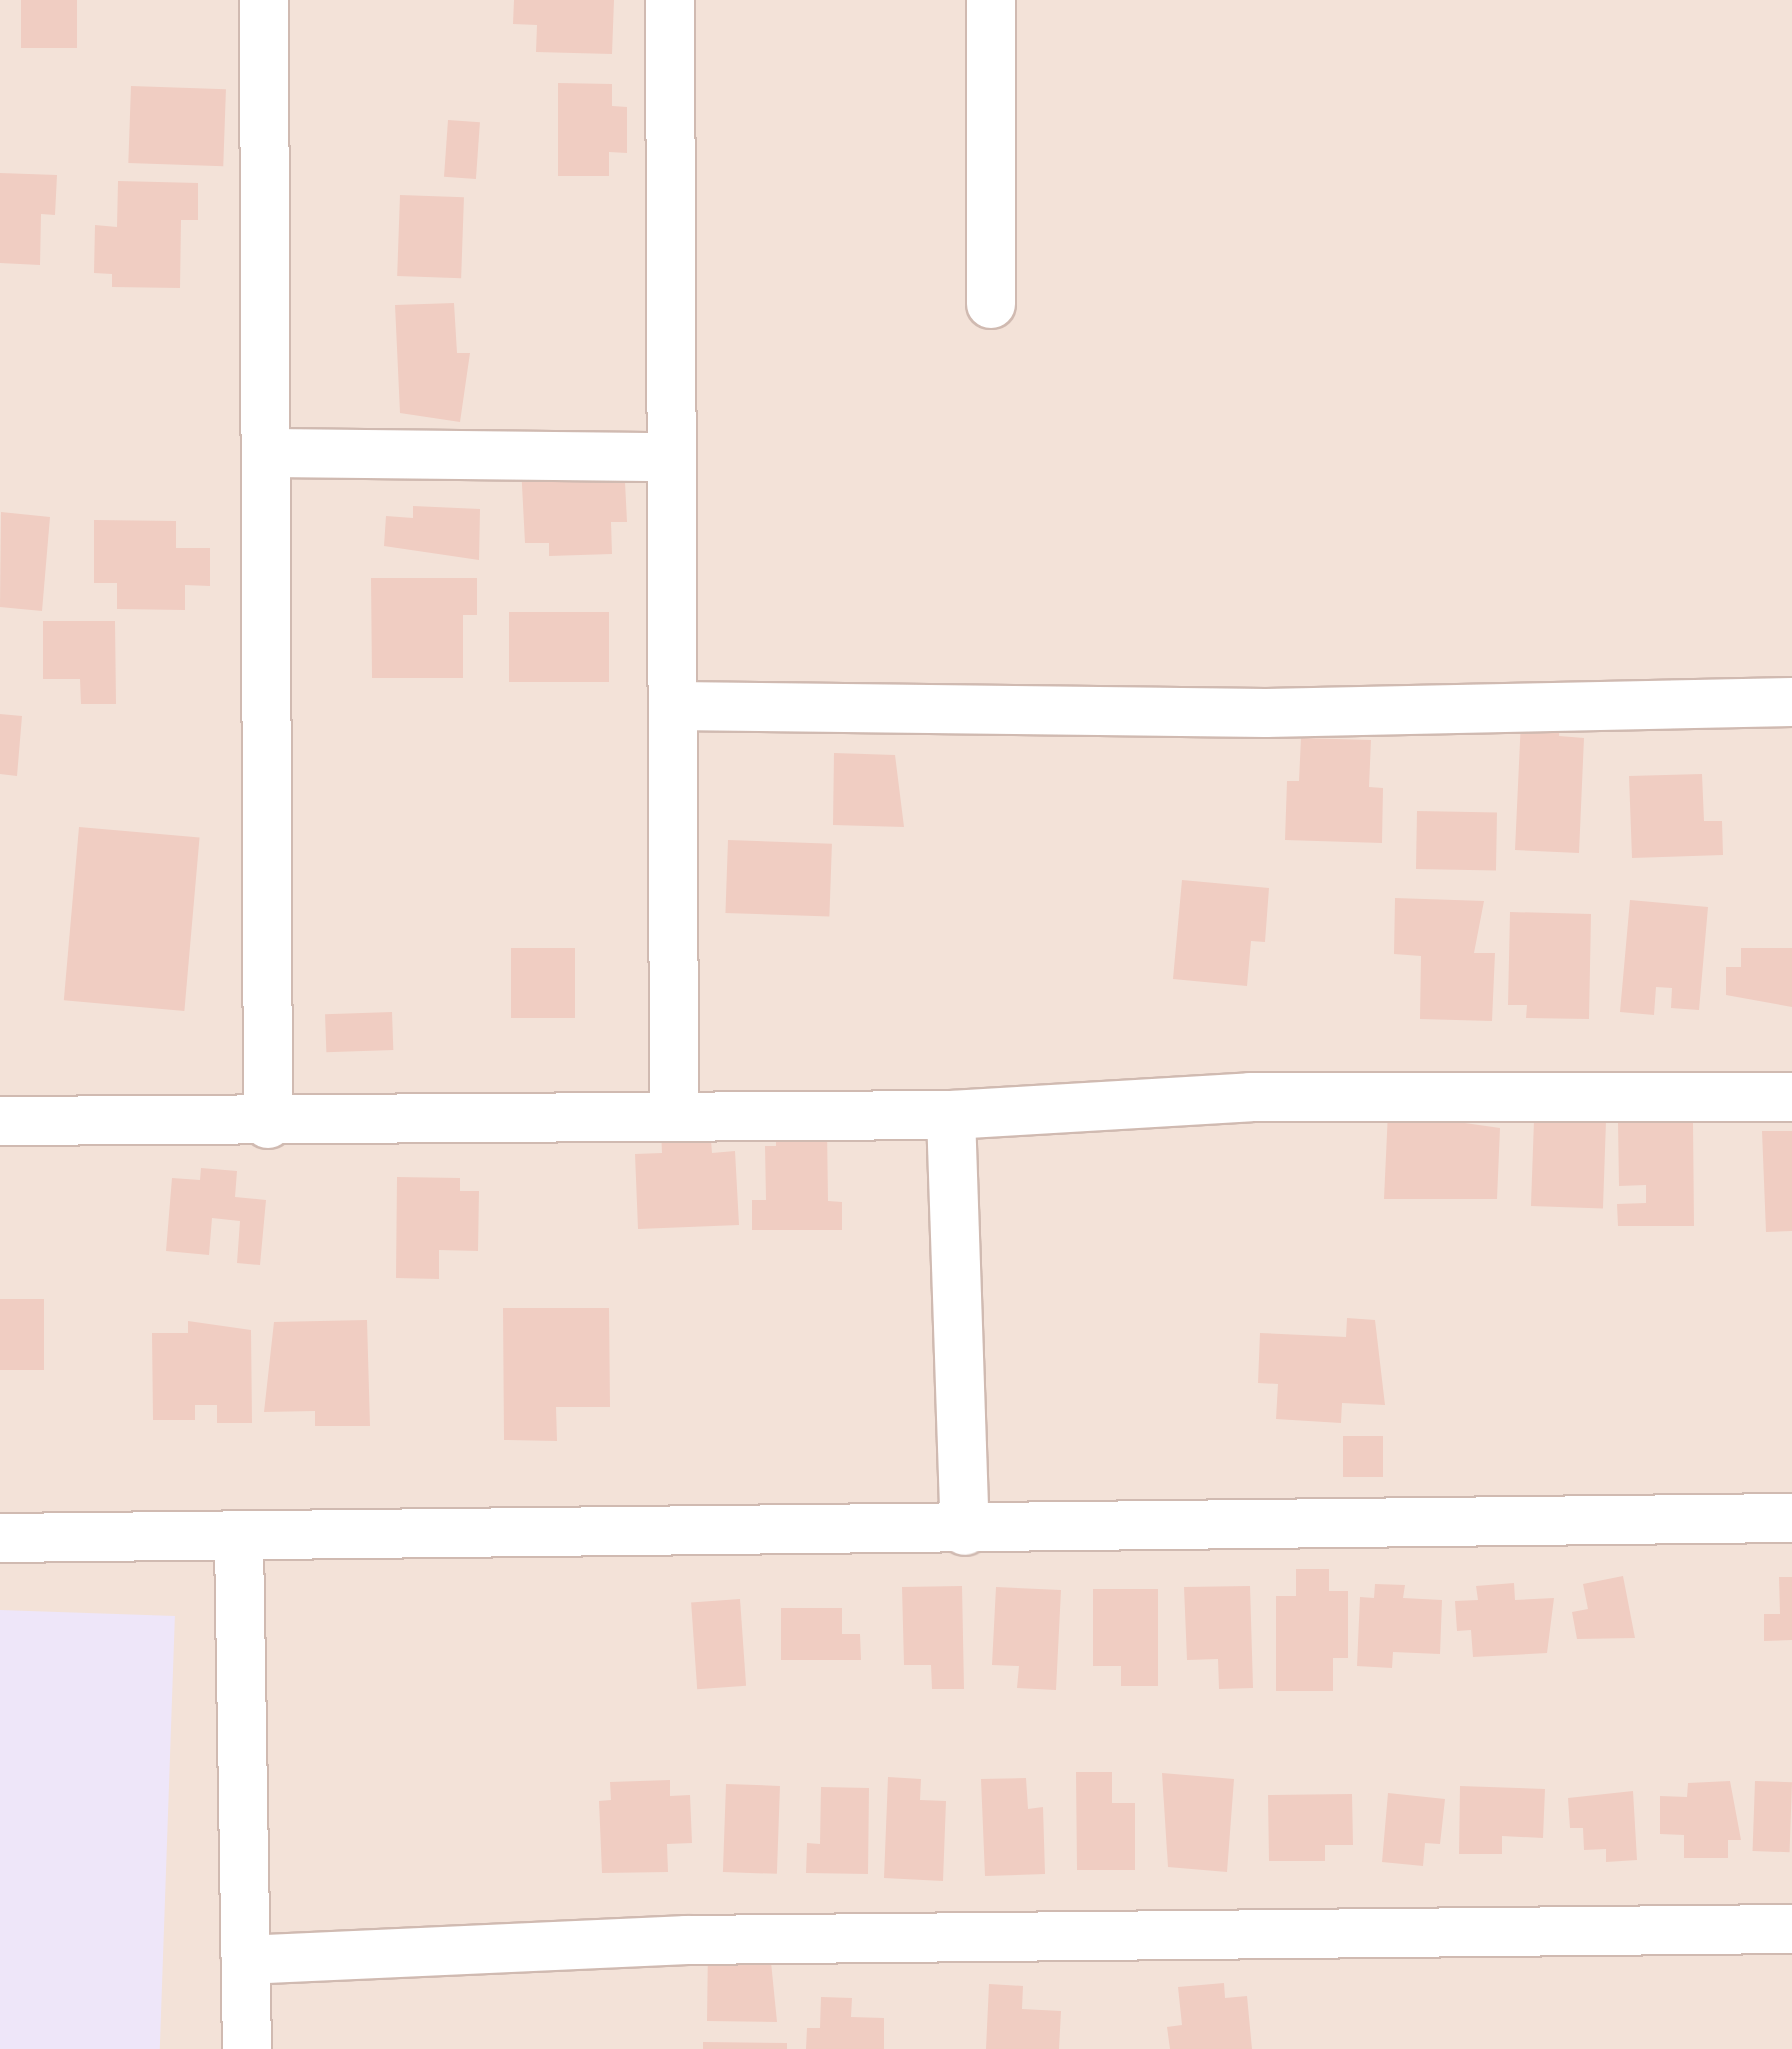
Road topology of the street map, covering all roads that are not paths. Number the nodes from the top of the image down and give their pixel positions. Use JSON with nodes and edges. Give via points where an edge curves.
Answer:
{"nodes":[{"id":1,"x":264,"y":0,"type":"edge"},
{"id":2,"x":670,"y":0,"type":"edge"},
{"id":3,"x":991,"y":0,"type":"edge"},
{"id":4,"x":991,"y":304,"type":"dead end"},
{"id":5,"x":272,"y":453,"type":"junction"},
{"id":6,"x":670,"y":457,"type":"junction"},
{"id":7,"x":1792,"y":702,"type":"edge"},
{"id":8,"x":675,"y":706,"type":"junction"},
{"id":9,"x":1792,"y":1097,"type":"edge"},
{"id":10,"x":951,"y":1115,"type":"junction"},
{"id":11,"x":674,"y":1117,"type":"junction"},
{"id":12,"x":0,"y":1121,"type":"edge"},
{"id":13,"x":268,"y":1124,"type":"junction"},
{"id":14,"x":1792,"y":1518,"type":"edge"},
{"id":15,"x":966,"y":1531,"type":"junction"},
{"id":16,"x":0,"y":1538,"type":"edge"},
{"id":17,"x":239,"y":1542,"type":"junction"},
{"id":18,"x":1792,"y":1929,"type":"edge"},
{"id":19,"x":246,"y":1960,"type":"junction"},
{"id":20,"x":247,"y":2049,"type":"edge"}],
"edges":[{"from":1,"to":5,"type":"street"},
{"from":2,"to":6,"type":"street"},
{"from":3,"to":4,"type":"street"},
{"from":5,"to":6,"type":"street"},
{"from":5,"to":13,"type":"street"},
{"from":6,"to":8,"type":"street"},
{"from":7,"to":8,"type":"street","via":[[1266,712]]},
{"from":8,"to":11,"type":"street"},
{"from":9,"to":10,"type":"street","via":[[1250,1097]]},
{"from":10,"to":11,"type":"street"},
{"from":10,"to":15,"type":"street"},
{"from":11,"to":13,"type":"street"},
{"from":12,"to":13,"type":"street"},
{"from":14,"to":15,"type":"street"},
{"from":15,"to":17,"type":"street"},
{"from":16,"to":17,"type":"street"},
{"from":17,"to":19,"type":"street"},
{"from":18,"to":19,"type":"street","via":[[686,1940]]},
{"from":19,"to":20,"type":"street"}]}
